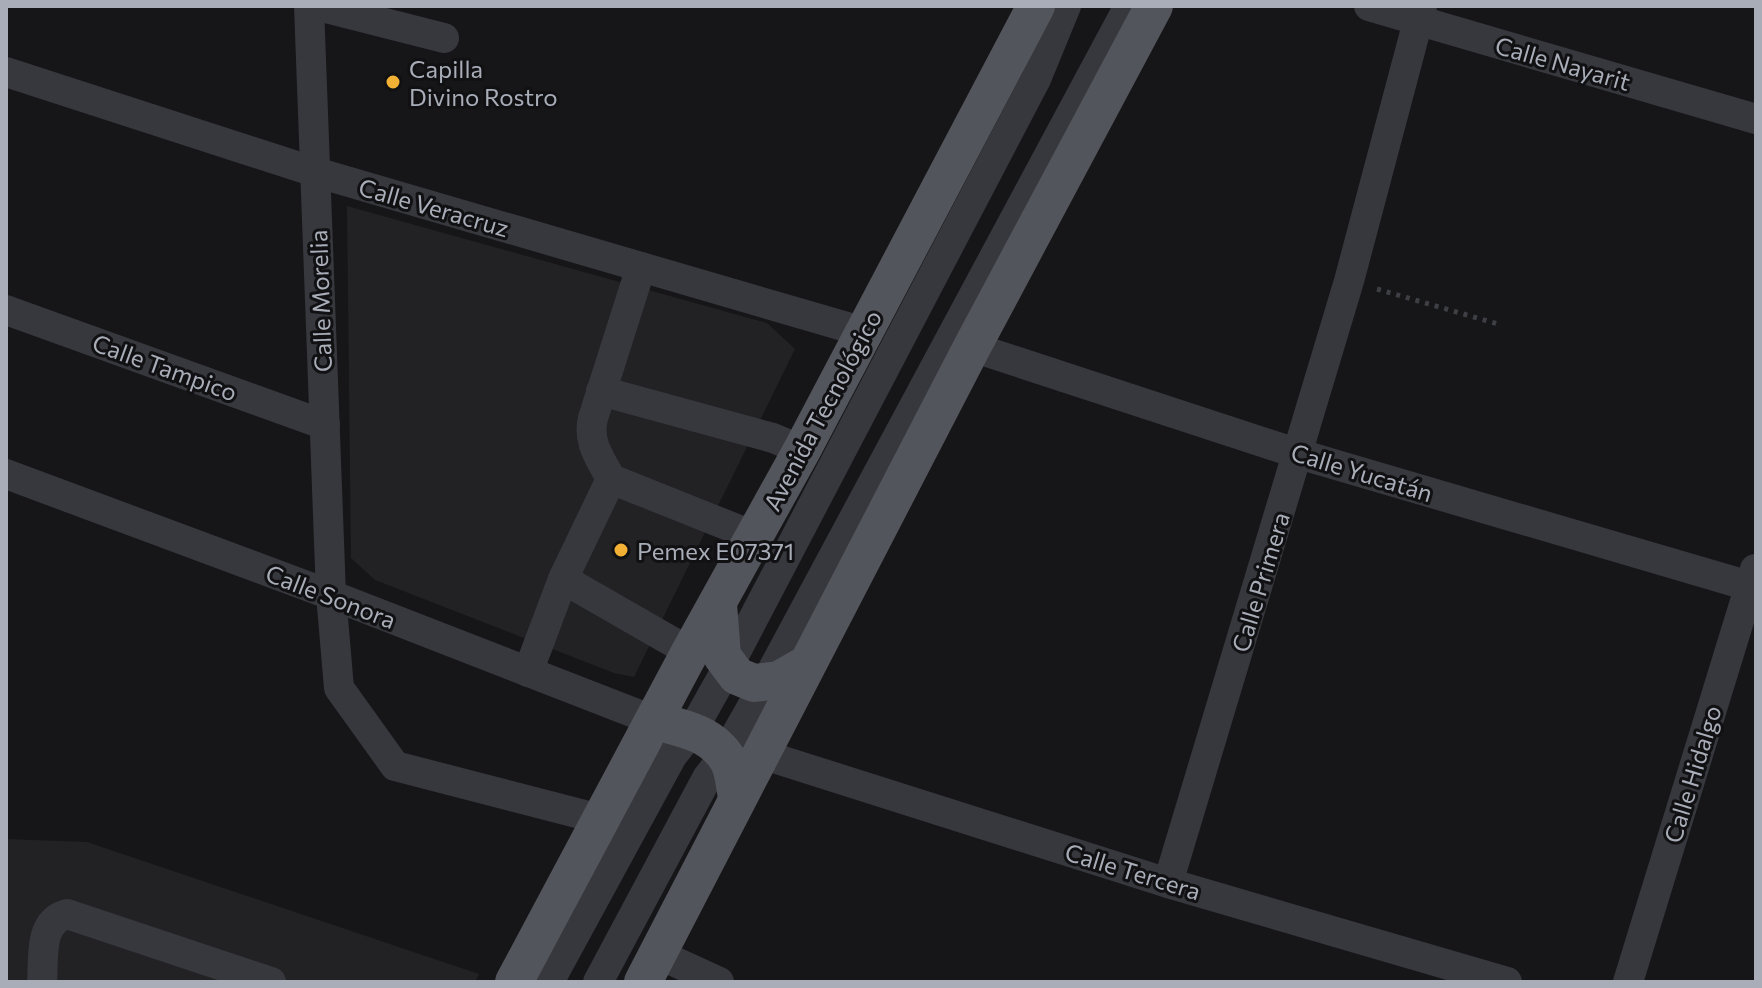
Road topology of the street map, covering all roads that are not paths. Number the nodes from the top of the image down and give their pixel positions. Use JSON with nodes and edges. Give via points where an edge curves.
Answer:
{"nodes":[{"id":1,"x":309,"y":6,"type":"edge"},
{"id":2,"x":318,"y":6,"type":"edge"},
{"id":3,"x":1036,"y":6,"type":"edge"},
{"id":4,"x":1066,"y":6,"type":"edge"},
{"id":5,"x":1129,"y":6,"type":"edge"},
{"id":6,"x":1154,"y":6,"type":"edge"},
{"id":7,"x":1369,"y":6,"type":"edge"},
{"id":8,"x":1420,"y":13,"type":"edge"},
{"id":9,"x":444,"y":38,"type":"dead end"},
{"id":10,"x":6,"y":72,"type":"edge"},
{"id":11,"x":1756,"y":119,"type":"edge"},
{"id":12,"x":315,"y":172,"type":"junction"},
{"id":13,"x":641,"y":267,"type":"junction"},
{"id":14,"x":6,"y":310,"type":"edge"},
{"id":15,"x":864,"y":332,"type":"junction"},
{"id":16,"x":972,"y":347,"type":"junction"},
{"id":17,"x":601,"y":391,"type":"junction"},
{"id":18,"x":325,"y":425,"type":"junction"},
{"id":19,"x":802,"y":450,"type":"junction"},
{"id":20,"x":1299,"y":454,"type":"junction"},
{"id":21,"x":6,"y":474,"type":"edge"},
{"id":22,"x":611,"y":479,"type":"junction"},
{"id":23,"x":754,"y":536,"type":"junction"},
{"id":24,"x":563,"y":579,"type":"junction"},
{"id":25,"x":1754,"y":580,"type":"edge"},
{"id":26,"x":331,"y":595,"type":"junction"},
{"id":27,"x":718,"y":604,"type":"junction"},
{"id":28,"x":690,"y":652,"type":"junction"},
{"id":29,"x":807,"y":664,"type":"junction"},
{"id":30,"x":729,"y":665,"type":"junction"},
{"id":31,"x":528,"y":672,"type":"junction"},
{"id":32,"x":766,"y":682,"type":"junction"},
{"id":33,"x":655,"y":721,"type":"junction"},
{"id":34,"x":692,"y":731,"type":"junction"},
{"id":35,"x":743,"y":755,"type":"junction"},
{"id":36,"x":600,"y":819,"type":"junction"},
{"id":37,"x":1168,"y":883,"type":"junction"},
{"id":38,"x":650,"y":968,"type":"edge"},
{"id":39,"x":1471,"y":977,"type":"edge"},
{"id":40,"x":42,"y":982,"type":"edge"},
{"id":41,"x":271,"y":982,"type":"edge"},
{"id":42,"x":514,"y":982,"type":"edge"},
{"id":43,"x":549,"y":982,"type":"edge"},
{"id":44,"x":598,"y":982,"type":"edge"},
{"id":45,"x":719,"y":982,"type":"edge"},
{"id":46,"x":1507,"y":982,"type":"edge"},
{"id":47,"x":1628,"y":982,"type":"edge"}],
"edges":[{"from":1,"to":12,"type":"street","name":"Calle Morelia"},
{"from":2,"to":9,"type":"street"},
{"from":3,"to":15,"type":"main road","name":"Avenida Tecnológico"},
{"from":4,"to":30,"type":"street","via":[[1036,79]]},
{"from":5,"to":32,"type":"street"},
{"from":6,"to":16,"type":"main road"},
{"from":7,"to":8,"type":"street","name":"Calle Nayarit"},
{"from":8,"to":11,"type":"street","name":"Calle Nayarit"},
{"from":8,"to":20,"type":"street","name":"Calle Primera"},
{"from":10,"to":12,"type":"street","name":"Calle Veracruz"},
{"from":12,"to":13,"type":"street","name":"Calle Veracruz"},
{"from":12,"to":18,"type":"street","name":"Calle Morelia"},
{"from":13,"to":15,"type":"street","name":"Calle Veracruz"},
{"from":13,"to":17,"type":"street"},
{"from":14,"to":18,"type":"street","name":"Calle Tampico"},
{"from":15,"to":19,"type":"main road","name":"Avenida Tecnológico"},
{"from":16,"to":20,"type":"street","name":"Calle Yucatán"},
{"from":16,"to":29,"type":"main road"},
{"from":17,"to":19,"type":"street"},
{"from":17,"to":22,"type":"street","via":[[590,438]]},
{"from":18,"to":26,"type":"street","name":"Calle Morelia"},
{"from":19,"to":23,"type":"main road","name":"Avenida Tecnológico"},
{"from":20,"to":25,"type":"street","name":"Calle Yucatán"},
{"from":20,"to":37,"type":"street","name":"Calle Primera"},
{"from":21,"to":26,"type":"street","name":"Calle Sonora"},
{"from":22,"to":23,"type":"street"},
{"from":22,"to":24,"type":"street"},
{"from":23,"to":27,"type":"main road","name":"Avenida Tecnológico"},
{"from":24,"to":28,"type":"street"},
{"from":24,"to":31,"type":"street"},
{"from":25,"to":47,"type":"street","name":"Calle Hidalgo"},
{"from":26,"to":31,"type":"street","name":"Calle Sonora"},
{"from":26,"to":36,"type":"street","name":"Calle Morelia","via":[[339,688],[395,766]]},
{"from":27,"to":28,"type":"main road","name":"Avenida Tecnológico"},
{"from":27,"to":30,"type":"main road","via":[[722,656]]},
{"from":28,"to":33,"type":"main road","name":"Avenida Tecnológico"},
{"from":29,"to":32,"type":"main road"},
{"from":29,"to":35,"type":"main road"},
{"from":30,"to":32,"type":"main road","via":[[737,676]]},
{"from":30,"to":34,"type":"street"},
{"from":31,"to":33,"type":"street","name":"Calle Sonora"},
{"from":32,"to":35,"type":"street"},
{"from":33,"to":34,"type":"main road"},
{"from":33,"to":36,"type":"main road","name":"Avenida Tecnológico"},
{"from":34,"to":35,"type":"main road"},
{"from":34,"to":43,"type":"street","via":[[672,756]]},
{"from":35,"to":37,"type":"street","name":"Calle Tercera"},
{"from":35,"to":38,"type":"main road","via":[[737,798]]},
{"from":35,"to":44,"type":"street","via":[[707,778]]},
{"from":36,"to":42,"type":"main road","name":"Avenida Tecnológico"},
{"from":37,"to":39,"type":"street","name":"Calle Tercera"},
{"from":38,"to":45,"type":"street"},
{"from":39,"to":46,"type":"street","name":"Calle Tercera"},
{"from":40,"to":41,"type":"street","via":[[45,936],[57,917],[67,914]]}]}
